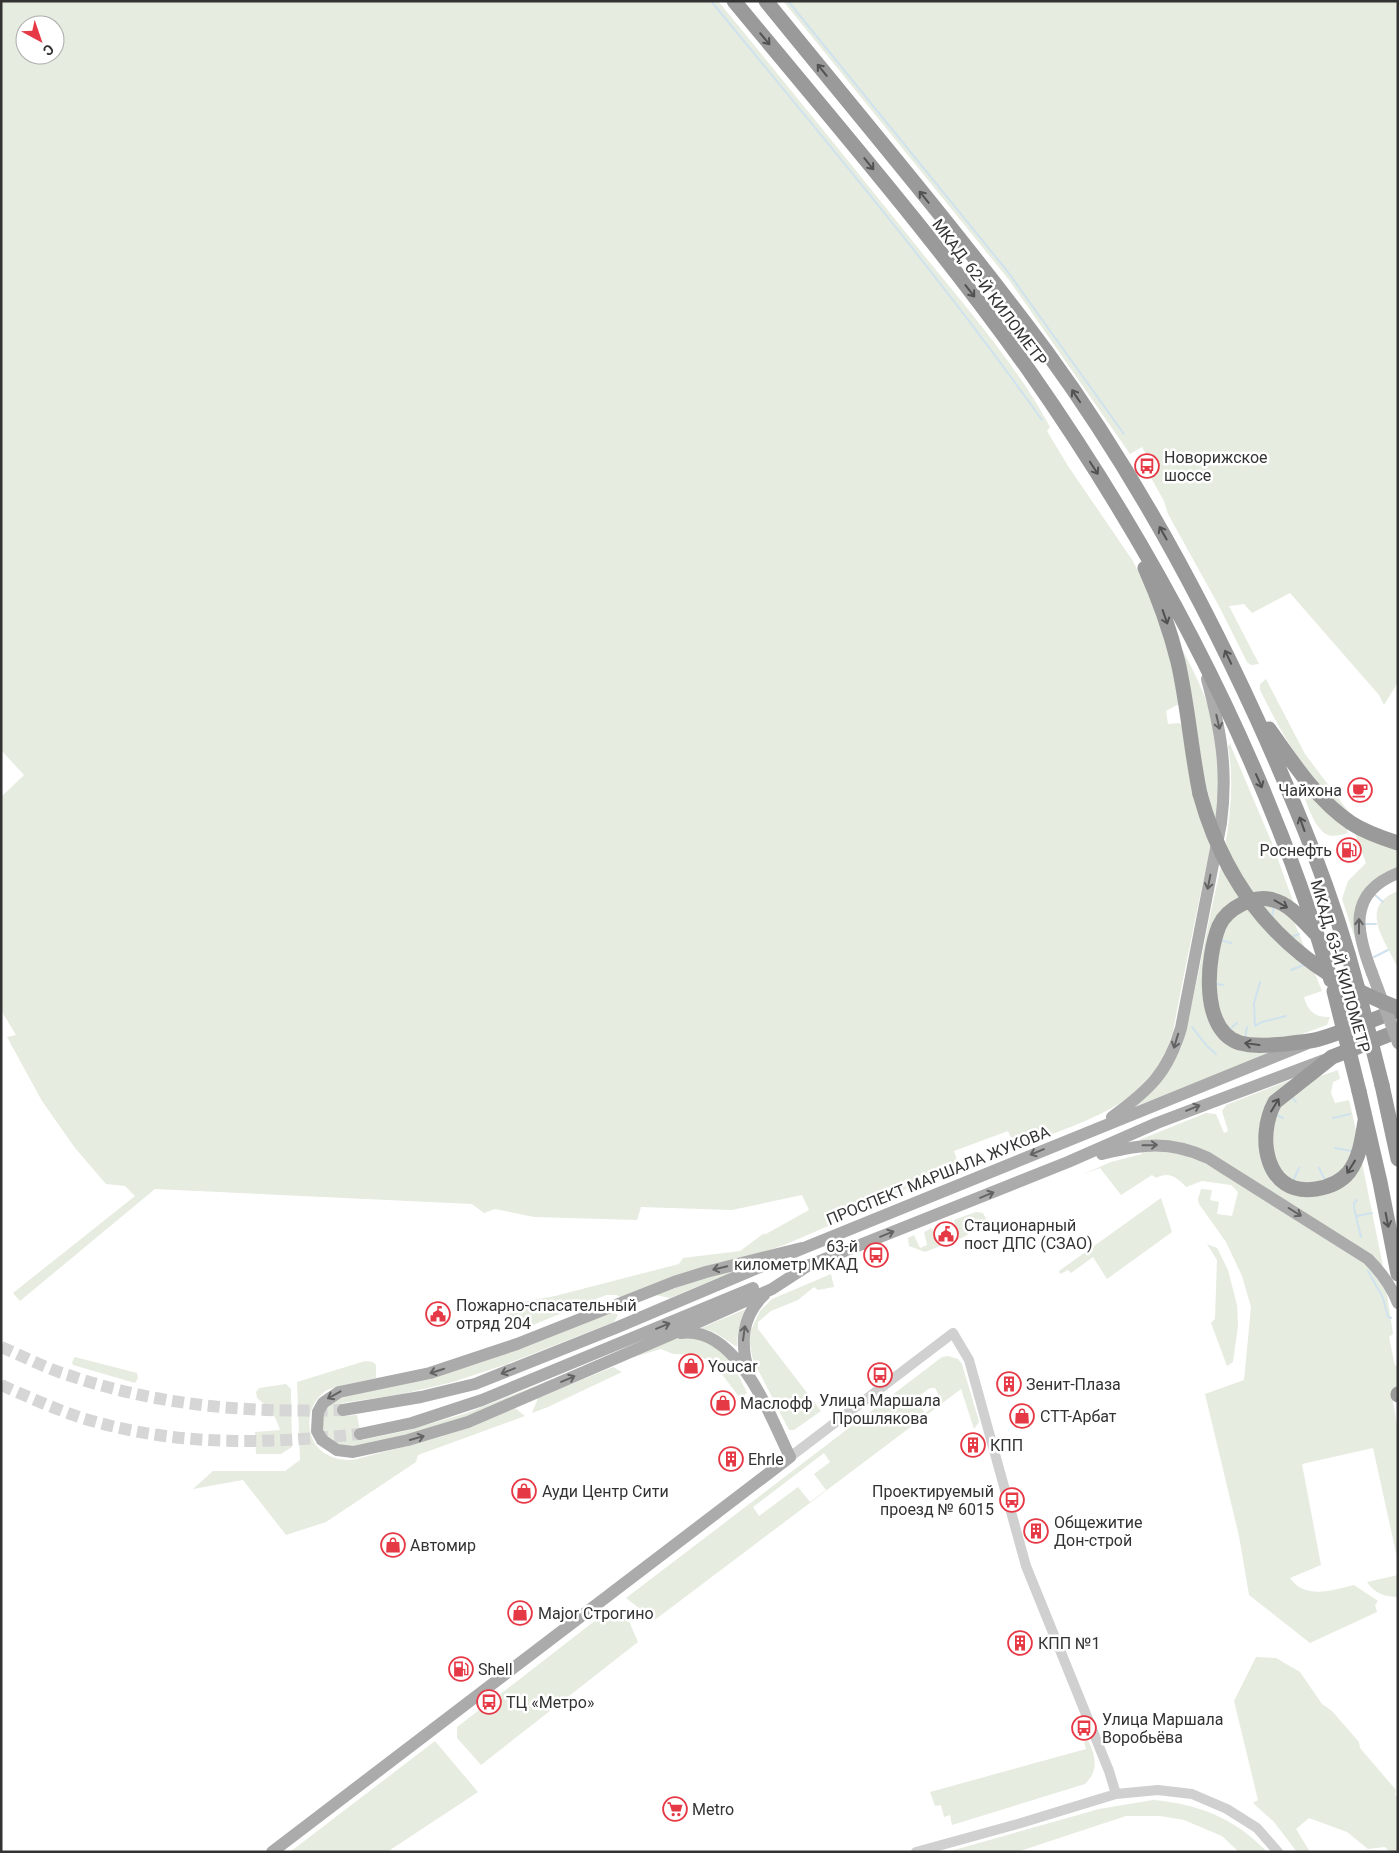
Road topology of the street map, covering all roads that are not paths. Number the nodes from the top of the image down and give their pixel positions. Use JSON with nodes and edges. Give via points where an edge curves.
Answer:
{"nodes":[{"id":1,"x":734,"y":1,"type":"edge"},
{"id":2,"x":766,"y":1,"type":"edge"},
{"id":3,"x":1110,"y":492,"type":"junction"},
{"id":4,"x":1186,"y":575,"type":"joint"},
{"id":5,"x":1186,"y":626,"type":"joint"},
{"id":6,"x":1202,"y":658,"type":"junction"},
{"id":7,"x":1249,"y":701,"type":"junction"},
{"id":8,"x":1398,"y":843,"type":"edge"},
{"id":9,"x":1398,"y":873,"type":"edge"},
{"id":10,"x":1318,"y":936,"type":"junction"},
{"id":11,"x":1396,"y":1010,"type":"edge"},
{"id":12,"x":1397,"y":1034,"type":"edge"},
{"id":13,"x":1318,"y":1040,"type":"junction"},
{"id":14,"x":1332,"y":1057,"type":"junction"},
{"id":15,"x":1383,"y":1090,"type":"junction"},
{"id":16,"x":1398,"y":1119,"type":"edge"},
{"id":17,"x":1365,"y":1121,"type":"junction"},
{"id":18,"x":1082,"y":1134,"type":"junction"},
{"id":19,"x":1398,"y":1158,"type":"edge"},
{"id":20,"x":1068,"y":1162,"type":"junction"},
{"id":21,"x":802,"y":1248,"type":"junction"},
{"id":22,"x":809,"y":1265,"type":"junction"},
{"id":23,"x":1398,"y":1274,"type":"edge"},
{"id":24,"x":772,"y":1288,"type":"junction"},
{"id":25,"x":1398,"y":1303,"type":"edge"},
{"id":26,"x":672,"y":1334,"type":"junction"},
{"id":27,"x":751,"y":1380,"type":"junction"},
{"id":28,"x":343,"y":1410,"type":"tunnel mouth"},
{"id":29,"x":360,"y":1434,"type":"tunnel mouth"},
{"id":30,"x":790,"y":1457,"type":"junction"},
{"id":31,"x":1116,"y":1794,"type":"junction"},
{"id":32,"x":272,"y":1852,"type":"edge"},
{"id":33,"x":916,"y":1852,"type":"edge"},
{"id":34,"x":1278,"y":1852,"type":"edge"}],
"edges":[{"from":1,"to":3,"type":"highway","name":"МКАД, 62-Й КИЛОМЕТР","one_way":true,"via":[[971,292]]},
{"from":4,"to":2,"type":"highway","name":"МКАД, 62-Й КИЛОМЕТР","one_way":true,"via":[[1127,472],[1047,353]]},
{"from":3,"to":5,"type":"highway","name":"МКАД, 62-Й КИЛОМЕТР"},
{"from":3,"to":11,"type":"highway","one_way":true,"bridge":true,"via":[[1158,597],[1168,628],[1180,671],[1200,794],[1220,852],[1258,912],[1307,961],[1349,987]]},
{"from":7,"to":4,"type":"highway","name":"МКАД, 63-Й КИЛОМЕТР","one_way":true},
{"from":5,"to":6,"type":"highway","name":"МКАД, 63-Й КИЛОМЕТР"},
{"from":6,"to":10,"type":"highway","name":"МКАД, 63-Й КИЛОМЕТР","one_way":true,"via":[[1280,828]]},
{"from":6,"to":18,"type":"main road","one_way":true,"via":[[1221,736],[1224,800],[1181,1028],[1172,1055],[1159,1076],[1128,1105]]},
{"from":7,"to":8,"type":"highway","via":[[1314,788],[1336,811],[1352,824]]},
{"from":15,"to":7,"type":"highway","name":"МКАД, 63-Й КИЛОМЕТР","one_way":true,"bridge":true,"via":[[1346,945],[1298,814]]},
{"from":12,"to":9,"type":"main road","one_way":true,"bridge":true,"via":[[1372,973],[1358,925],[1370,892],[1378,883]]},
{"from":13,"to":10,"type":"highway","one_way":true,"via":[[1257,1046],[1237,1042],[1216,1020],[1209,992],[1214,944],[1220,925],[1235,908],[1248,901],[1274,900],[1298,916]]},
{"from":10,"to":17,"type":"highway","name":"МКАД, 63-Й КИЛОМЕТР","bridge":true},
{"from":11,"to":13,"type":"highway"},
{"from":12,"to":14,"type":"highway"},
{"from":13,"to":18,"type":"main road","name":"ПРОСПЕКТ МАРШАЛА ЖУКОВА"},
{"from":17,"to":14,"type":"highway","one_way":true,"via":[[1353,1165],[1345,1176],[1330,1186],[1296,1189],[1271,1168],[1266,1145],[1271,1109],[1281,1096]]},
{"from":20,"to":14,"type":"main road","one_way":true,"via":[[1156,1123]]},
{"from":15,"to":16,"type":"main road"},
{"from":15,"to":19,"type":"highway","name":"МКАД, 63-Й КИЛОМЕТР"},
{"from":17,"to":23,"type":"highway","name":"МКАД, 63-Й КИЛОМЕТР","one_way":true},
{"from":18,"to":21,"type":"main road","name":"ПРОСПЕКТ МАРШАЛА ЖУКОВА","one_way":true},
{"from":22,"to":20,"type":"main road","one_way":true},
{"from":20,"to":25,"type":"main road","one_way":true,"via":[[1137,1146],[1170,1146],[1194,1152],[1368,1259],[1380,1270]]},
{"from":21,"to":26,"type":"main road","one_way":true,"via":[[674,1282],[517,1344],[430,1373],[339,1392],[323,1403],[318,1412],[318,1431],[328,1445],[344,1452],[408,1440],[496,1411]]},
{"from":21,"to":28,"type":"main road","name":"ПРОСПЕКТ МАРШАЛА ЖУКОВА","one_way":true,"via":[[660,1310],[475,1384]]},
{"from":22,"to":24,"type":"main road"},
{"from":29,"to":22,"type":"main road","one_way":true,"via":[[412,1423],[482,1400]]},
{"from":24,"to":26,"type":"main road"},
{"from":27,"to":24,"type":"main road","one_way":true,"via":[[743,1352],[746,1319]]},
{"from":26,"to":27,"type":"main road","via":[[693,1332],[720,1343]]},
{"from":27,"to":30,"type":"main road"},
{"from":30,"to":31,"type":"street","via":[[953,1333],[969,1360],[1026,1566]]},
{"from":30,"to":32,"type":"main road"},
{"from":31,"to":33,"type":"street"},
{"from":31,"to":34,"type":"street","via":[[1171,1791],[1201,1797],[1248,1821]]}]}
